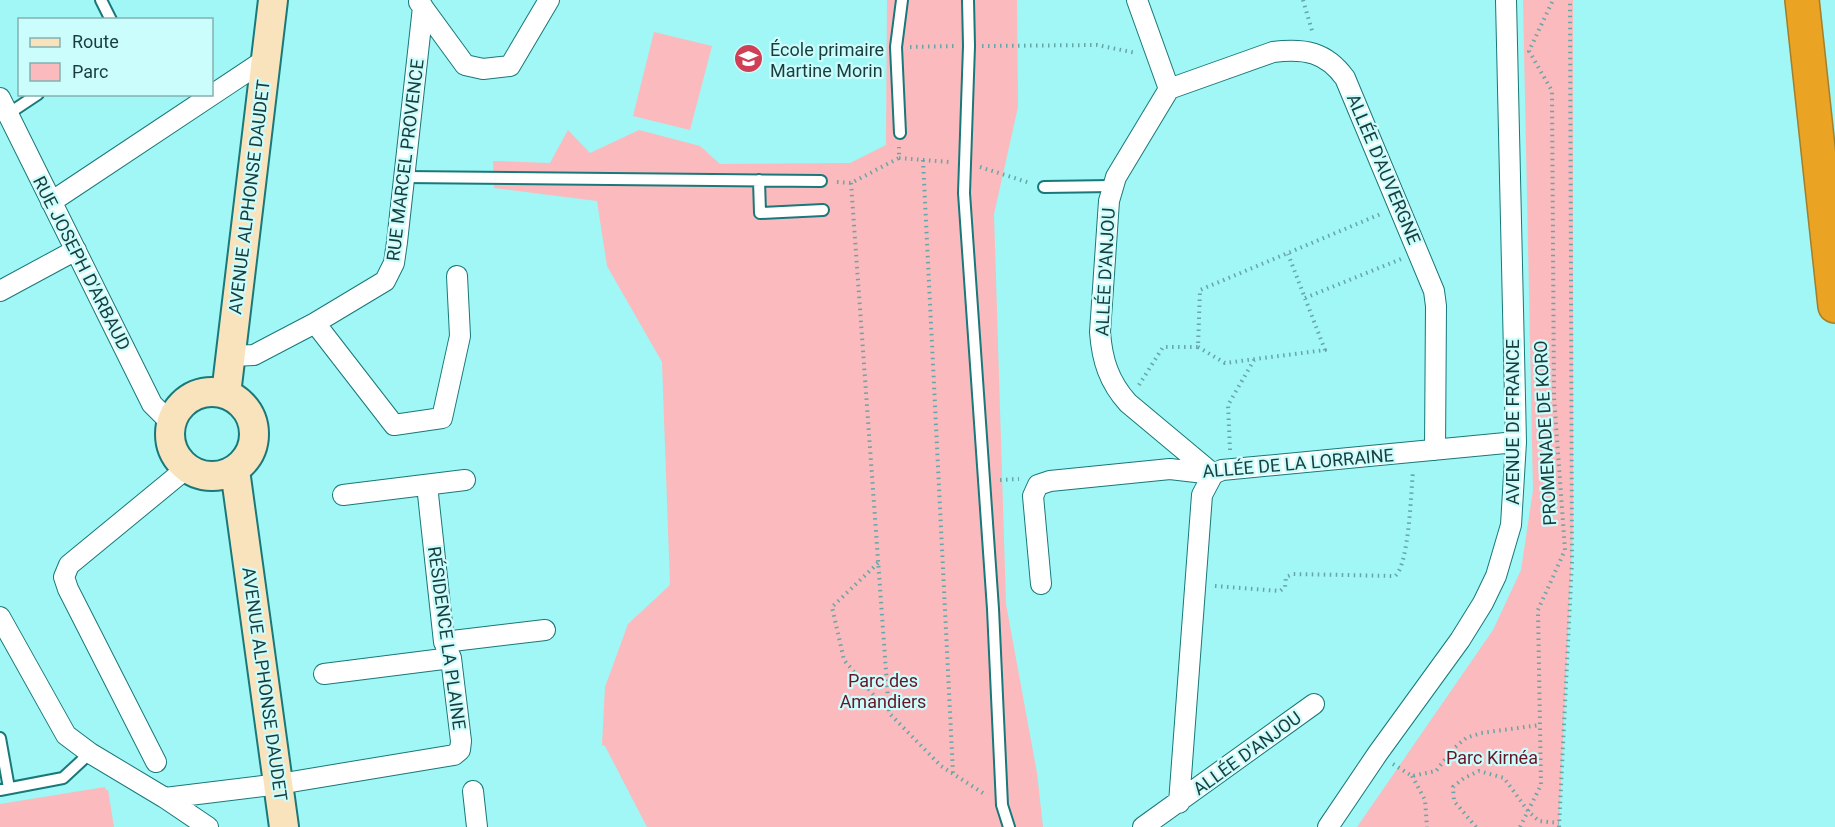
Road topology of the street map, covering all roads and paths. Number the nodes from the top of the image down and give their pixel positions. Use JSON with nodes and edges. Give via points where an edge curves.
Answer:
{"nodes":[{"id":1,"x":101,"y":0,"type":"edge"},
{"id":2,"x":273,"y":0,"type":"edge"},
{"id":3,"x":549,"y":0,"type":"edge"},
{"id":4,"x":902,"y":0,"type":"edge"},
{"id":5,"x":968,"y":0,"type":"edge"},
{"id":6,"x":1137,"y":0,"type":"edge"},
{"id":7,"x":1303,"y":0,"type":"edge"},
{"id":8,"x":1506,"y":0,"type":"edge"},
{"id":9,"x":1553,"y":0,"type":"edge"},
{"id":10,"x":1570,"y":0,"type":"edge"},
{"id":11,"x":1802,"y":0,"type":"edge"},
{"id":12,"x":420,"y":4,"type":"edge"},
{"id":13,"x":110,"y":18,"type":"edge"},
{"id":14,"x":969,"y":46,"type":"junction"},
{"id":15,"x":896,"y":47,"type":"junction"},
{"id":16,"x":1155,"y":52,"type":"junction"},
{"id":17,"x":1319,"y":54,"type":"junction"},
{"id":18,"x":266,"y":59,"type":"junction"},
{"id":19,"x":1169,"y":89,"type":"junction"},
{"id":20,"x":213,"y":94,"type":"edge"},
{"id":21,"x":32,"y":96,"type":"edge"},
{"id":22,"x":210,"y":96,"type":"edge"},
{"id":23,"x":4,"y":106,"type":"edge"},
{"id":24,"x":900,"y":133,"type":"joint"},
{"id":25,"x":899,"y":158,"type":"junction"},
{"id":26,"x":923,"y":160,"type":"junction"},
{"id":27,"x":965,"y":163,"type":"junction"},
{"id":28,"x":404,"y":177,"type":"junction"},
{"id":29,"x":759,"y":180,"type":"junction"},
{"id":30,"x":821,"y":181,"type":"joint"},
{"id":31,"x":851,"y":183,"type":"junction"},
{"id":32,"x":1112,"y":186,"type":"junction"},
{"id":33,"x":1044,"y":187,"type":"joint"},
{"id":34,"x":51,"y":202,"type":"junction"},
{"id":35,"x":1400,"y":206,"type":"junction"},
{"id":36,"x":823,"y":210,"type":"dead end"},
{"id":37,"x":76,"y":250,"type":"junction"},
{"id":38,"x":1419,"y":252,"type":"junction"},
{"id":39,"x":1288,"y":254,"type":"junction"},
{"id":40,"x":457,"y":276,"type":"dead end"},
{"id":41,"x":0,"y":291,"type":"edge"},
{"id":42,"x":1305,"y":298,"type":"junction"},
{"id":43,"x":1835,"y":306,"type":"edge"},
{"id":44,"x":315,"y":323,"type":"junction"},
{"id":45,"x":1198,"y":347,"type":"junction"},
{"id":46,"x":231,"y":356,"type":"junction"},
{"id":47,"x":1254,"y":359,"type":"junction"},
{"id":48,"x":226,"y":394,"type":"junction"},
{"id":49,"x":1128,"y":403,"type":"junction"},
{"id":50,"x":171,"y":423,"type":"junction"},
{"id":51,"x":1516,"y":442,"type":"junction"},
{"id":52,"x":1435,"y":450,"type":"junction"},
{"id":53,"x":1414,"y":453,"type":"junction"},
{"id":54,"x":187,"y":468,"type":"junction"},
{"id":55,"x":235,"y":470,"type":"junction"},
{"id":56,"x":1222,"y":471,"type":"junction"},
{"id":57,"x":465,"y":480,"type":"dead end"},
{"id":58,"x":984,"y":480,"type":"junction"},
{"id":59,"x":428,"y":485,"type":"junction"},
{"id":60,"x":1038,"y":485,"type":"junction"},
{"id":61,"x":343,"y":495,"type":"dead end"},
{"id":62,"x":878,"y":564,"type":"junction"},
{"id":63,"x":1041,"y":584,"type":"dead end"},
{"id":64,"x":1196,"y":584,"type":"junction"},
{"id":65,"x":0,"y":617,"type":"edge"},
{"id":66,"x":545,"y":630,"type":"dead end"},
{"id":67,"x":448,"y":650,"type":"junction"},
{"id":68,"x":324,"y":674,"type":"dead end"},
{"id":69,"x":1314,"y":704,"type":"dead end"},
{"id":70,"x":889,"y":713,"type":"junction"},
{"id":71,"x":1540,"y":725,"type":"junction"},
{"id":72,"x":0,"y":738,"type":"edge"},
{"id":73,"x":90,"y":753,"type":"junction"},
{"id":74,"x":156,"y":762,"type":"dead end"},
{"id":75,"x":953,"y":774,"type":"junction"},
{"id":76,"x":279,"y":784,"type":"junction"},
{"id":77,"x":4,"y":789,"type":"edge"},
{"id":78,"x":473,"y":791,"type":"dead end"},
{"id":79,"x":165,"y":798,"type":"junction"},
{"id":80,"x":1179,"y":802,"type":"junction"},
{"id":81,"x":1002,"y":805,"type":"junction"},
{"id":82,"x":1528,"y":811,"type":"junction"},
{"id":83,"x":1559,"y":825,"type":"edge"},
{"id":84,"x":208,"y":827,"type":"edge"},
{"id":85,"x":284,"y":827,"type":"edge"},
{"id":86,"x":477,"y":827,"type":"edge"},
{"id":87,"x":1009,"y":827,"type":"edge"},
{"id":88,"x":1143,"y":827,"type":"edge"},
{"id":89,"x":1328,"y":827,"type":"edge"},
{"id":90,"x":1427,"y":827,"type":"edge"},
{"id":91,"x":1476,"y":827,"type":"edge"},
{"id":92,"x":1520,"y":827,"type":"edge"}],
"edges":[{"from":1,"to":13,"type":"lane"},
{"from":2,"to":18,"type":"main road","name":"AVENUE ALPHONSE DAUDET"},
{"from":3,"to":12,"type":"street","name":"RUE MARCEL PROVENCE","via":[[510,66],[483,69],[465,64]]},
{"from":4,"to":15,"type":"lane"},
{"from":5,"to":14,"type":"lane"},
{"from":6,"to":16,"type":"street"},
{"from":7,"to":17,"type":"path"},
{"from":8,"to":51,"type":"street","name":"AVENUE DE FRANCE"},
{"from":9,"to":71,"type":"path","name":"PROMENADE DE KORO","via":[[1529,51],[1552,91],[1554,397],[1565,550],[1538,610]]},
{"from":10,"to":83,"type":"path","via":[[1572,561]]},
{"from":11,"to":43,"type":"highway"},
{"from":12,"to":28,"type":"street","name":"RUE MARCEL PROVENCE"},
{"from":14,"to":15,"type":"path"},
{"from":14,"to":16,"type":"path","via":[[1096,45],[1136,53]]},
{"from":14,"to":27,"type":"lane"},
{"from":15,"to":24,"type":"lane"},
{"from":16,"to":19,"type":"street"},
{"from":17,"to":19,"type":"street","via":[[1273,52]]},
{"from":17,"to":35,"type":"street","name":"ALLÉE D'AUVERGNE","via":[[1345,78]]},
{"from":18,"to":20,"type":"street"},
{"from":18,"to":46,"type":"main road","name":"AVENUE ALPHONSE DAUDET"},
{"from":19,"to":32,"type":"street","name":"ALLÉE D'ANJOU"},
{"from":21,"to":23,"type":"lane"},
{"from":22,"to":34,"type":"street"},
{"from":23,"to":34,"type":"street","name":"RUE JOSEPH D'ARBAUD"},
{"from":24,"to":25,"type":"path"},
{"from":25,"to":26,"type":"path"},
{"from":25,"to":31,"type":"path"},
{"from":26,"to":27,"type":"path"},
{"from":26,"to":75,"type":"path"},
{"from":27,"to":33,"type":"path"},
{"from":27,"to":58,"type":"lane"},
{"from":28,"to":29,"type":"lane"},
{"from":28,"to":44,"type":"street","name":"RUE MARCEL PROVENCE","via":[[394,262],[385,281]]},
{"from":29,"to":30,"type":"lane"},
{"from":29,"to":36,"type":"lane","via":[[760,213]]},
{"from":30,"to":31,"type":"path"},
{"from":31,"to":62,"type":"path"},
{"from":32,"to":33,"type":"lane"},
{"from":32,"to":49,"type":"street","name":"ALLÉE D'ANJOU","via":[[1101,354],[1116,390]]},
{"from":34,"to":37,"type":"street","name":"RUE JOSEPH D'ARBAUD"},
{"from":35,"to":38,"type":"street","name":"ALLÉE D'AUVERGNE"},
{"from":35,"to":39,"type":"path"},
{"from":37,"to":41,"type":"street"},
{"from":37,"to":50,"type":"street","name":"RUE JOSEPH D'ARBAUD","via":[[152,404]]},
{"from":38,"to":42,"type":"path"},
{"from":38,"to":52,"type":"street","name":"ALLÉE D'AUVERGNE","via":[[1437,306]]},
{"from":39,"to":42,"type":"path"},
{"from":39,"to":45,"type":"path","via":[[1200,290]]},
{"from":40,"to":44,"type":"street","via":[[460,336],[442,417],[394,425]]},
{"from":42,"to":47,"type":"path","via":[[1325,350]]},
{"from":44,"to":46,"type":"street","name":"RUE MARCEL PROVENCE","via":[[254,355]]},
{"from":45,"to":47,"type":"path","via":[[1225,363]]},
{"from":45,"to":49,"type":"path","via":[[1163,347]]},
{"from":46,"to":48,"type":"main road","name":"AVENUE ALPHONSE DAUDET"},
{"from":47,"to":56,"type":"path","via":[[1228,405]]},
{"from":48,"to":50,"type":"main road","via":[[198,393],[176,410]]},
{"from":48,"to":55,"type":"main road","via":[[245,407],[255,429],[251,452]]},
{"from":49,"to":56,"type":"street","name":"ALLÉE D'ANJOU"},
{"from":50,"to":54,"type":"main road","via":[[172,448]]},
{"from":51,"to":52,"type":"street","name":"ALLÉE DE LA LORRAINE"},
{"from":51,"to":89,"type":"street","name":"AVENUE DE FRANCE","via":[[1511,525],[1496,576],[1483,603]]},
{"from":52,"to":53,"type":"street","name":"ALLÉE DE LA LORRAINE"},
{"from":53,"to":56,"type":"street","name":"ALLÉE DE LA LORRAINE"},
{"from":53,"to":64,"type":"path","via":[[1407,542],[1395,576],[1293,574],[1286,577],[1285,587],[1280,591]]},
{"from":54,"to":55,"type":"main road","via":[[211,477]]},
{"from":54,"to":74,"type":"street","via":[[69,565],[64,578]]},
{"from":55,"to":76,"type":"main road","name":"AVENUE ALPHONSE DAUDET"},
{"from":56,"to":60,"type":"street","name":"ALLÉE DE LA LORRAINE","via":[[1170,469]]},
{"from":56,"to":64,"type":"street","name":"ALLÉE D'ANJOU","via":[[1202,495]]},
{"from":57,"to":59,"type":"street"},
{"from":58,"to":60,"type":"path","via":[[1025,478]]},
{"from":58,"to":81,"type":"lane"},
{"from":59,"to":61,"type":"street"},
{"from":59,"to":67,"type":"street","name":"RÉSIDENCE LA PLAINE"},
{"from":60,"to":63,"type":"street","via":[[1033,496]]},
{"from":62,"to":70,"type":"path"},
{"from":62,"to":70,"type":"path","via":[[832,607],[844,660]]},
{"from":64,"to":80,"type":"street","name":"ALLÉE D'ANJOU"},
{"from":65,"to":73,"type":"street","via":[[66,735]]},
{"from":66,"to":67,"type":"street"},
{"from":67,"to":68,"type":"street"},
{"from":67,"to":76,"type":"street","name":"RÉSIDENCE LA PLAINE","via":[[461,741],[460,750],[454,755]]},
{"from":69,"to":80,"type":"street","name":"ALLÉE D'ANJOU"},
{"from":70,"to":75,"type":"path"},
{"from":71,"to":82,"type":"path","via":[[1541,785]]},
{"from":71,"to":90,"type":"path","via":[[1466,738],[1436,771],[1412,776],[1425,800]]},
{"from":72,"to":77,"type":"lane"},
{"from":73,"to":77,"type":"lane","via":[[63,778]]},
{"from":73,"to":79,"type":"street"},
{"from":75,"to":81,"type":"path"},
{"from":76,"to":79,"type":"street"},
{"from":76,"to":85,"type":"main road","name":"AVENUE ALPHONSE DAUDET"},
{"from":78,"to":86,"type":"street"},
{"from":79,"to":84,"type":"street"},
{"from":80,"to":88,"type":"street","name":"ALLÉE D'ANJOU"},
{"from":81,"to":87,"type":"lane"},
{"from":82,"to":83,"type":"path","via":[[1539,821]]},
{"from":82,"to":91,"type":"path","via":[[1504,778],[1479,771],[1454,787],[1454,801]]},
{"from":82,"to":92,"type":"path"}]}
